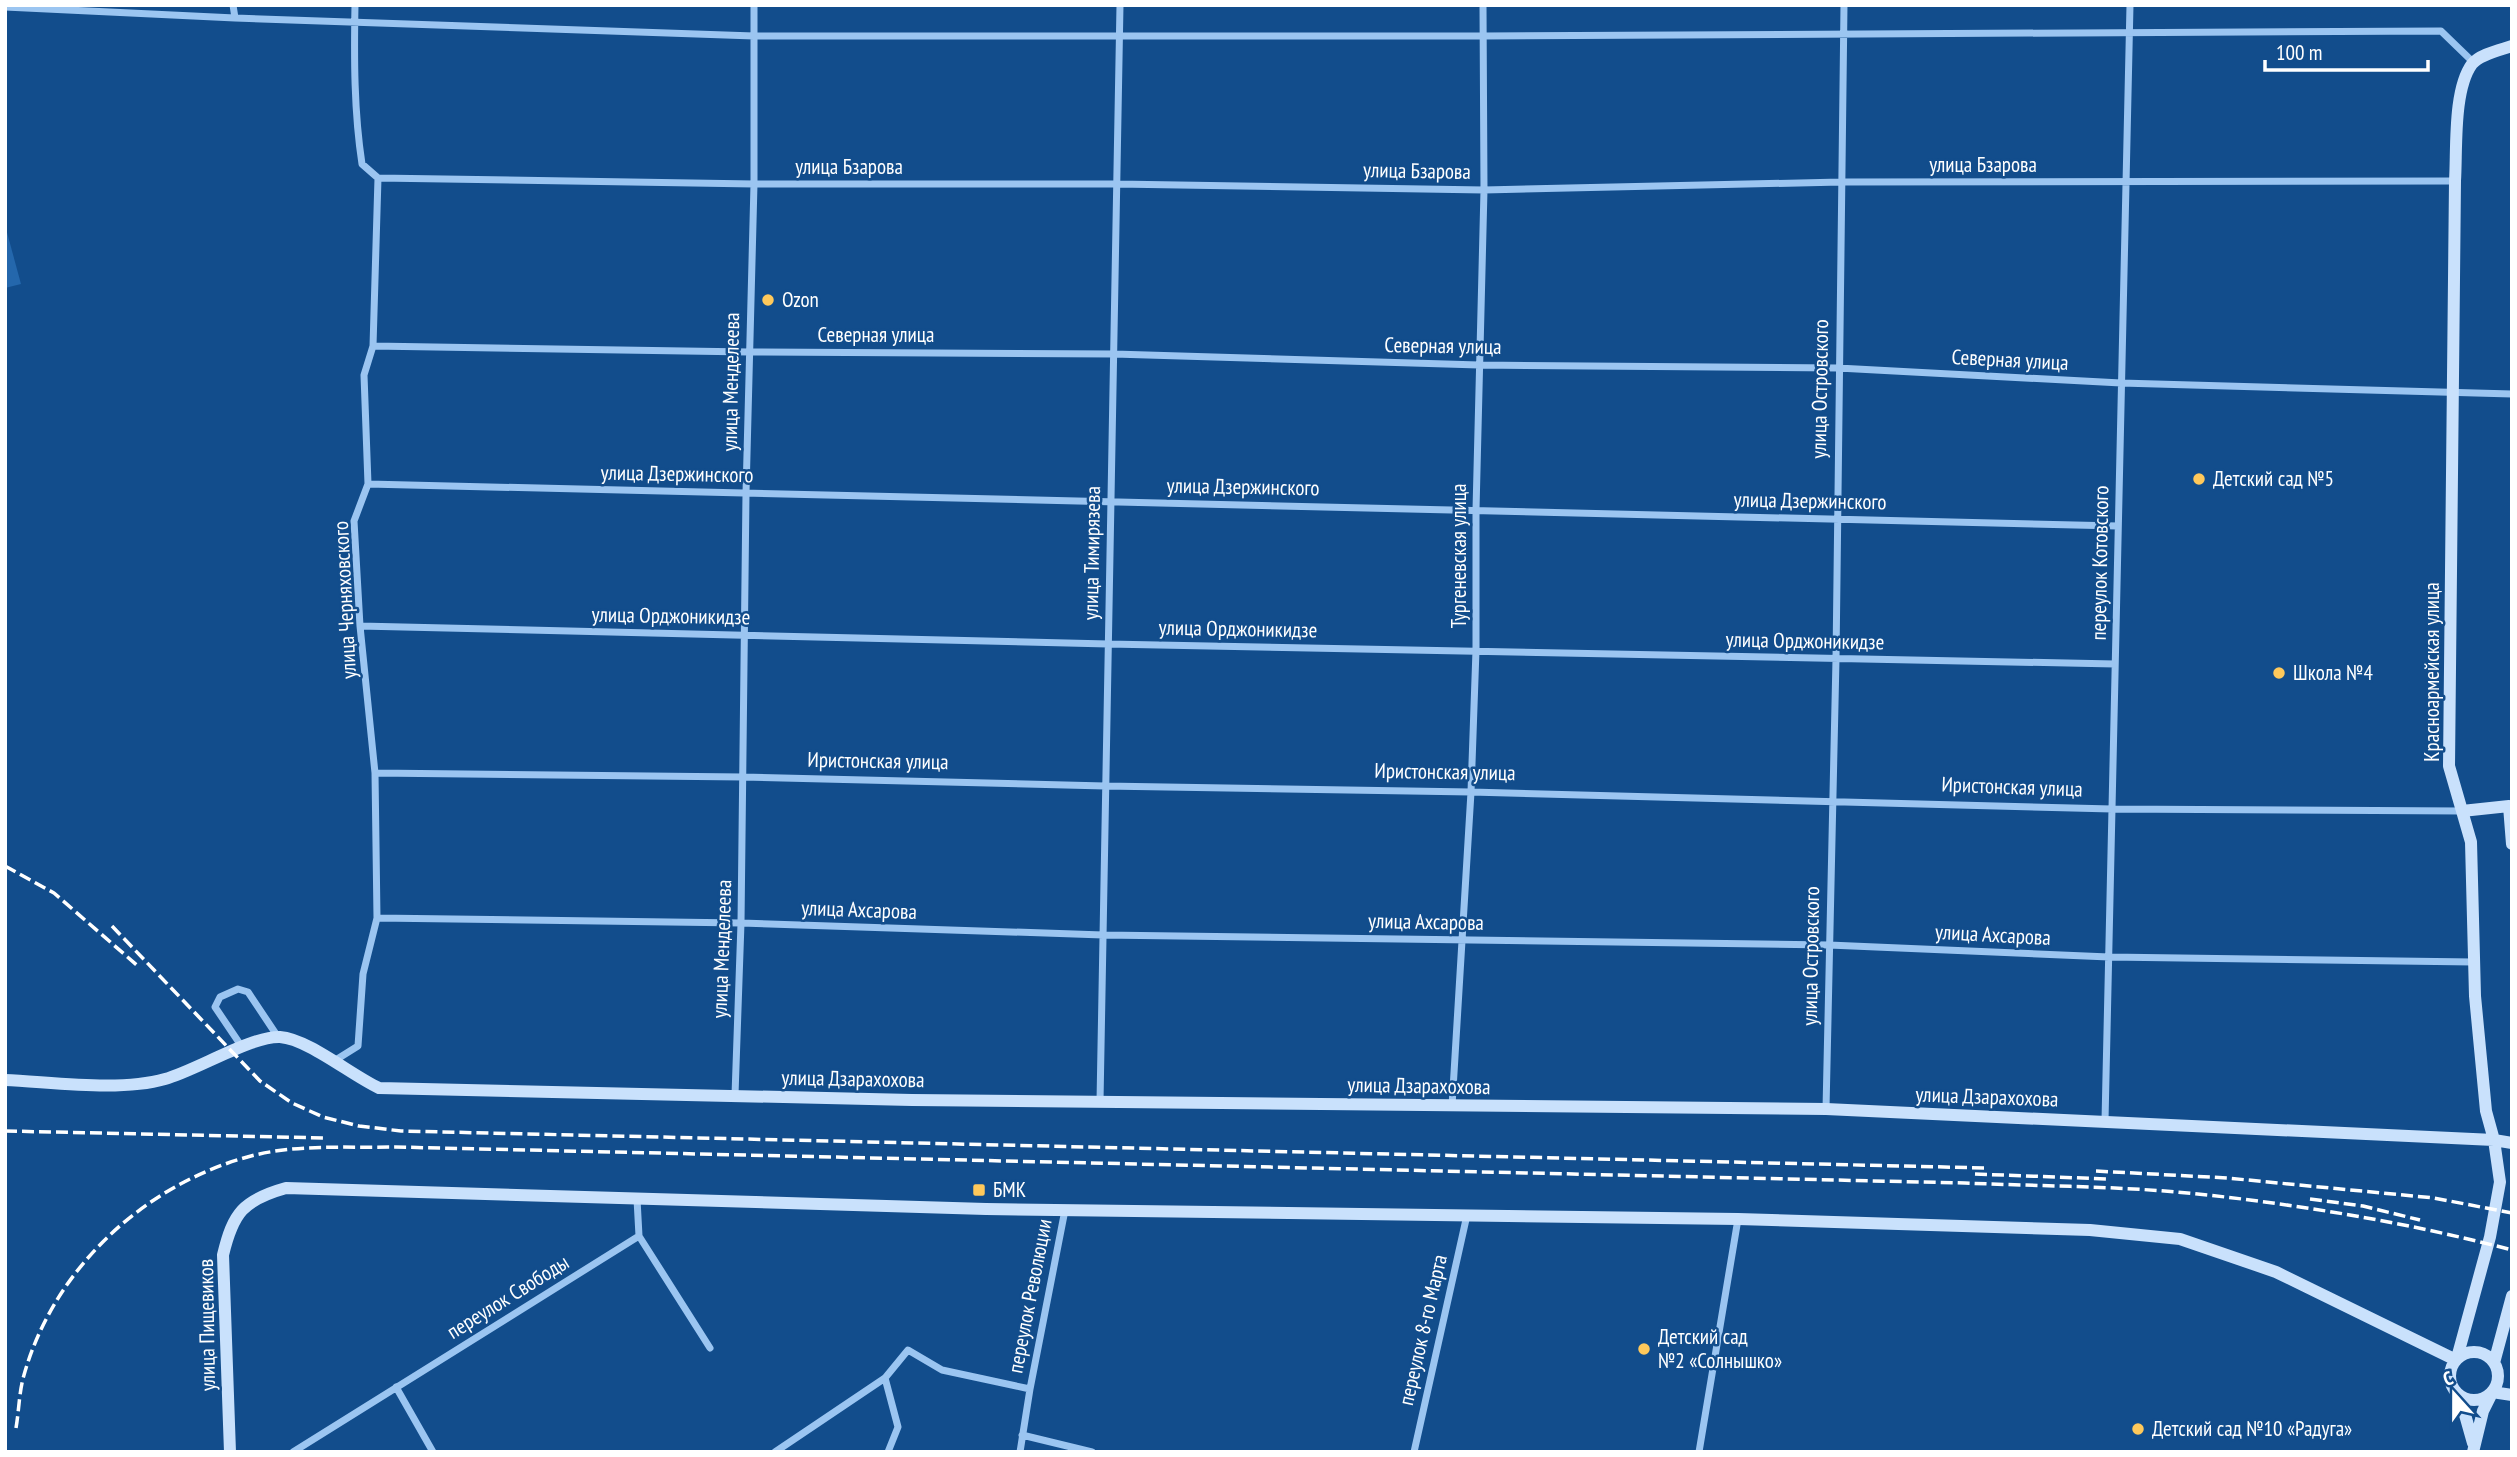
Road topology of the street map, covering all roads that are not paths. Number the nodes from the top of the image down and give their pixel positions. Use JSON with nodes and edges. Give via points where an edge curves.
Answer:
{"nodes":[{"id":1,"x":233,"y":5,"type":"edge"},
{"id":2,"x":355,"y":5,"type":"edge"},
{"id":3,"x":754,"y":5,"type":"edge"},
{"id":4,"x":1120,"y":5,"type":"edge"},
{"id":5,"x":1483,"y":5,"type":"edge"},
{"id":6,"x":1844,"y":5,"type":"edge"},
{"id":7,"x":2130,"y":5,"type":"edge"},
{"id":8,"x":5,"y":7,"type":"edge"},
{"id":9,"x":235,"y":19,"type":"junction"},
{"id":10,"x":355,"y":23,"type":"junction"},
{"id":11,"x":2129,"y":32,"type":"junction"},
{"id":12,"x":1843,"y":33,"type":"junction"},
{"id":13,"x":1120,"y":35,"type":"junction"},
{"id":14,"x":754,"y":36,"type":"junction"},
{"id":15,"x":1483,"y":36,"type":"junction"},
{"id":16,"x":2512,"y":46,"type":"edge"},
{"id":17,"x":2473,"y":62,"type":"junction"},
{"id":18,"x":378,"y":178,"type":"junction"},
{"id":19,"x":2455,"y":181,"type":"junction"},
{"id":20,"x":1841,"y":182,"type":"junction"},
{"id":21,"x":2126,"y":182,"type":"junction"},
{"id":22,"x":754,"y":184,"type":"junction"},
{"id":23,"x":1117,"y":184,"type":"junction"},
{"id":24,"x":1484,"y":190,"type":"junction"},
{"id":25,"x":373,"y":346,"type":"junction"},
{"id":26,"x":749,"y":352,"type":"junction"},
{"id":27,"x":1114,"y":354,"type":"junction"},
{"id":28,"x":1479,"y":365,"type":"junction"},
{"id":29,"x":1838,"y":368,"type":"junction"},
{"id":30,"x":2121,"y":383,"type":"junction"},
{"id":31,"x":2451,"y":391,"type":"junction"},
{"id":32,"x":2512,"y":394,"type":"edge"},
{"id":33,"x":368,"y":484,"type":"junction"},
{"id":34,"x":746,"y":493,"type":"junction"},
{"id":35,"x":1111,"y":502,"type":"junction"},
{"id":36,"x":1476,"y":510,"type":"junction"},
{"id":37,"x":1836,"y":520,"type":"junction"},
{"id":38,"x":2118,"y":526,"type":"junction"},
{"id":39,"x":360,"y":626,"type":"junction"},
{"id":40,"x":746,"y":635,"type":"junction"},
{"id":41,"x":1108,"y":644,"type":"junction"},
{"id":42,"x":1476,"y":650,"type":"junction"},
{"id":43,"x":1836,"y":659,"type":"junction"},
{"id":44,"x":2115,"y":664,"type":"junction"},
{"id":45,"x":375,"y":773,"type":"junction"},
{"id":46,"x":743,"y":777,"type":"junction"},
{"id":47,"x":1105,"y":786,"type":"junction"},
{"id":48,"x":1471,"y":792,"type":"junction"},
{"id":49,"x":1831,"y":800,"type":"junction"},
{"id":50,"x":2510,"y":804,"type":"edge"},
{"id":51,"x":2112,"y":809,"type":"junction"},
{"id":52,"x":2462,"y":811,"type":"junction"},
{"id":53,"x":2512,"y":844,"type":"edge"},
{"id":54,"x":377,"y":918,"type":"junction"},
{"id":55,"x":741,"y":923,"type":"junction"},
{"id":56,"x":1103,"y":935,"type":"junction"},
{"id":57,"x":1464,"y":940,"type":"junction"},
{"id":58,"x":1829,"y":945,"type":"junction"},
{"id":59,"x":2109,"y":957,"type":"junction"},
{"id":60,"x":2473,"y":962,"type":"junction"},
{"id":61,"x":279,"y":1037,"type":"junction"},
{"id":62,"x":242,"y":1047,"type":"junction"},
{"id":63,"x":333,"y":1062,"type":"junction"},
{"id":64,"x":5,"y":1080,"type":"edge"},
{"id":65,"x":735,"y":1095,"type":"junction"},
{"id":66,"x":1100,"y":1102,"type":"junction"},
{"id":67,"x":1452,"y":1106,"type":"junction"},
{"id":68,"x":1826,"y":1110,"type":"junction"},
{"id":69,"x":2105,"y":1121,"type":"junction"},
{"id":70,"x":2494,"y":1140,"type":"junction"},
{"id":71,"x":2512,"y":1143,"type":"edge"},
{"id":72,"x":637,"y":1199,"type":"junction"},
{"id":73,"x":1065,"y":1210,"type":"junction"},
{"id":74,"x":1467,"y":1215,"type":"junction"},
{"id":75,"x":1738,"y":1219,"type":"junction"},
{"id":76,"x":639,"y":1236,"type":"junction"},
{"id":77,"x":2512,"y":1296,"type":"edge"},
{"id":78,"x":2426,"y":1346,"type":"junction"},
{"id":79,"x":710,"y":1348,"type":"dead end"},
{"id":80,"x":2456,"y":1359,"type":"junction"},
{"id":81,"x":2496,"y":1367,"type":"junction"},
{"id":82,"x":2449,"y":1375,"type":"junction"},
{"id":83,"x":885,"y":1378,"type":"junction"},
{"id":84,"x":2512,"y":1382,"type":"edge"},
{"id":85,"x":396,"y":1387,"type":"junction"},
{"id":86,"x":1030,"y":1389,"type":"junction"},
{"id":87,"x":2492,"y":1392,"type":"junction"},
{"id":88,"x":2512,"y":1395,"type":"edge"},
{"id":89,"x":2460,"y":1396,"type":"junction"},
{"id":90,"x":1022,"y":1435,"type":"junction"},
{"id":91,"x":2474,"y":1450,"type":"edge"},
{"id":92,"x":230,"y":1452,"type":"edge"},
{"id":93,"x":293,"y":1452,"type":"edge"},
{"id":94,"x":433,"y":1452,"type":"edge"},
{"id":95,"x":775,"y":1452,"type":"edge"},
{"id":96,"x":888,"y":1452,"type":"edge"},
{"id":97,"x":1020,"y":1452,"type":"edge"},
{"id":98,"x":1092,"y":1452,"type":"edge"},
{"id":99,"x":1414,"y":1452,"type":"edge"},
{"id":100,"x":1699,"y":1452,"type":"edge"}],
"edges":[{"from":1,"to":9,"type":"street"},
{"from":2,"to":10,"type":"street"},
{"from":3,"to":14,"type":"street","name":"улица Менделеева"},
{"from":4,"to":13,"type":"street","name":"улица Тимирязева"},
{"from":5,"to":15,"type":"street","name":"Тургеневская улица"},
{"from":6,"to":12,"type":"street","name":"улица Островского"},
{"from":7,"to":11,"type":"street","name":"переулок Котовского"},
{"from":8,"to":9,"type":"street"},
{"from":9,"to":10,"type":"street"},
{"from":10,"to":14,"type":"street"},
{"from":10,"to":18,"type":"street","via":[[360,153],[362,164]]},
{"from":11,"to":12,"type":"street"},
{"from":11,"to":17,"type":"street","via":[[2441,31]]},
{"from":11,"to":21,"type":"street","name":"переулок Котовского"},
{"from":12,"to":15,"type":"street"},
{"from":12,"to":20,"type":"street","name":"улица Островского"},
{"from":13,"to":14,"type":"street"},
{"from":13,"to":15,"type":"street"},
{"from":13,"to":23,"type":"street","name":"улица Тимирязева"},
{"from":14,"to":22,"type":"street","name":"улица Менделеева"},
{"from":15,"to":24,"type":"street","name":"Тургеневская улица"},
{"from":16,"to":17,"type":"street"},
{"from":17,"to":19,"type":"street","name":"Красноармейская улица","via":[[2461,90]]},
{"from":18,"to":22,"type":"street","name":"улица Бзарова"},
{"from":18,"to":25,"type":"street","name":"улица Черняховского"},
{"from":19,"to":21,"type":"street","name":"улица Бзарова"},
{"from":19,"to":31,"type":"street","name":"Красноармейская улица"},
{"from":20,"to":21,"type":"street","name":"улица Бзарова"},
{"from":20,"to":24,"type":"street","name":"улица Бзарова"},
{"from":20,"to":29,"type":"street","name":"улица Островского"},
{"from":21,"to":30,"type":"street","name":"переулок Котовского"},
{"from":22,"to":23,"type":"street","name":"улица Бзарова"},
{"from":22,"to":26,"type":"street","name":"улица Менделеева"},
{"from":23,"to":24,"type":"street","name":"улица Бзарова"},
{"from":23,"to":27,"type":"street","name":"улица Тимирязева"},
{"from":24,"to":28,"type":"street","name":"Тургеневская улица"},
{"from":25,"to":26,"type":"street","name":"Северная улица"},
{"from":25,"to":33,"type":"street","name":"улица Черняховского","via":[[364,375]]},
{"from":26,"to":27,"type":"street","name":"Северная улица"},
{"from":26,"to":34,"type":"street","name":"улица Менделеева"},
{"from":27,"to":28,"type":"street","name":"Северная улица"},
{"from":27,"to":35,"type":"street","name":"улица Тимирязева"},
{"from":28,"to":29,"type":"street","name":"Северная улица"},
{"from":28,"to":36,"type":"street","name":"Тургеневская улица"},
{"from":29,"to":30,"type":"street","name":"Северная улица"},
{"from":29,"to":37,"type":"street","name":"улица Островского"},
{"from":30,"to":31,"type":"street","name":"Северная улица"},
{"from":30,"to":38,"type":"street","name":"переулок Котовского"},
{"from":31,"to":32,"type":"street","name":"Северная улица"},
{"from":31,"to":52,"type":"street","name":"Красноармейская улица","via":[[2449,766]]},
{"from":33,"to":34,"type":"street","name":"улица Дзержинского"},
{"from":33,"to":39,"type":"street","name":"улица Черняховского","via":[[354,521]]},
{"from":34,"to":35,"type":"street","name":"улица Дзержинского"},
{"from":34,"to":40,"type":"street","name":"улица Менделеева"},
{"from":35,"to":36,"type":"street","name":"улица Дзержинского"},
{"from":35,"to":41,"type":"street","name":"улица Тимирязева"},
{"from":36,"to":37,"type":"street","name":"улица Дзержинского"},
{"from":36,"to":42,"type":"street","name":"Тургеневская улица"},
{"from":37,"to":38,"type":"street","name":"улица Дзержинского"},
{"from":37,"to":43,"type":"street","name":"улица Островского"},
{"from":38,"to":44,"type":"street","name":"переулок Котовского"},
{"from":39,"to":40,"type":"street","name":"улица Орджоникидзе"},
{"from":39,"to":45,"type":"street","name":"улица Черняховского"},
{"from":40,"to":41,"type":"street","name":"улица Орджоникидзе"},
{"from":40,"to":46,"type":"street","name":"улица Менделеева"},
{"from":41,"to":42,"type":"street","name":"улица Орджоникидзе"},
{"from":41,"to":47,"type":"street","name":"улица Тимирязева"},
{"from":42,"to":43,"type":"street","name":"улица Орджоникидзе"},
{"from":42,"to":48,"type":"street","name":"Тургеневская улица"},
{"from":43,"to":44,"type":"street","name":"улица Орджоникидзе"},
{"from":43,"to":49,"type":"street","name":"улица Островского"},
{"from":44,"to":51,"type":"street","name":"переулок Котовского"},
{"from":45,"to":46,"type":"street","name":"Иристонская улица"},
{"from":45,"to":54,"type":"street","name":"улица Черняховского"},
{"from":46,"to":47,"type":"street","name":"Иристонская улица"},
{"from":46,"to":55,"type":"street","name":"улица Менделеева"},
{"from":47,"to":48,"type":"street","name":"Иристонская улица"},
{"from":47,"to":56,"type":"street","name":"улица Тимирязева"},
{"from":48,"to":49,"type":"street","name":"Иристонская улица"},
{"from":48,"to":57,"type":"street","name":"Тургеневская улица"},
{"from":49,"to":51,"type":"street","name":"Иристонская улица"},
{"from":49,"to":58,"type":"street","name":"улица Островского"},
{"from":50,"to":52,"type":"street","name":"Иристонская улица"},
{"from":50,"to":53,"type":"street"},
{"from":51,"to":52,"type":"street","name":"Иристонская улица"},
{"from":51,"to":59,"type":"street","name":"переулок Котовского"},
{"from":52,"to":60,"type":"street","name":"Красноармейская улица","via":[[2471,842]]},
{"from":54,"to":55,"type":"street","name":"улица Ахсарова"},
{"from":54,"to":63,"type":"street","name":"улица Черняховского","via":[[363,974],[358,1046]]},
{"from":55,"to":56,"type":"street","name":"улица Ахсарова"},
{"from":55,"to":65,"type":"street","name":"улица Менделеева"},
{"from":56,"to":57,"type":"street","name":"улица Ахсарова"},
{"from":56,"to":66,"type":"street","name":"улица Тимирязева"},
{"from":57,"to":58,"type":"street","name":"улица Ахсарова"},
{"from":57,"to":67,"type":"street","name":"Тургеневская улица"},
{"from":58,"to":59,"type":"street","name":"улица Ахсарова"},
{"from":58,"to":68,"type":"street","name":"улица Островского"},
{"from":59,"to":60,"type":"street","name":"улица Ахсарова"},
{"from":59,"to":69,"type":"street","name":"переулок Котовского"},
{"from":60,"to":70,"type":"street","name":"Красноармейская улица","via":[[2486,1111]]},
{"from":61,"to":62,"type":"street"},
{"from":61,"to":62,"type":"street","via":[[248,992],[238,989],[220,997],[215,1007]]},
{"from":61,"to":63,"type":"street","name":"улица Дзарахохова","via":[[299,1042]]},
{"from":62,"to":64,"type":"street","via":[[163,1080],[119,1085]]},
{"from":63,"to":65,"type":"street","name":"улица Дзарахохова","via":[[379,1088]]},
{"from":65,"to":66,"type":"street","name":"улица Дзарахохова"},
{"from":66,"to":67,"type":"street","name":"улица Дзарахохова"},
{"from":67,"to":68,"type":"street","name":"улица Дзарахохова"},
{"from":68,"to":69,"type":"street","name":"улица Дзарахохова"},
{"from":69,"to":70,"type":"street","name":"улица Дзарахохова"},
{"from":70,"to":71,"type":"street","name":"улица Дзарахохова"},
{"from":70,"to":80,"type":"street","name":"Красноармейская улица","via":[[2499,1191]]},
{"from":72,"to":73,"type":"street"},
{"from":72,"to":76,"type":"street"},
{"from":72,"to":92,"type":"street","name":"улица Пищевиков","via":[[286,1188],[261,1195],[230,1225],[223,1255]]},
{"from":73,"to":74,"type":"street"},
{"from":73,"to":86,"type":"street","name":"переулок Революции"},
{"from":74,"to":75,"type":"street"},
{"from":74,"to":99,"type":"street","name":"переулок 8-го Марта"},
{"from":75,"to":78,"type":"street","via":[[2090,1230],[2180,1239],[2276,1272]]},
{"from":75,"to":100,"type":"street"},
{"from":76,"to":79,"type":"street"},
{"from":76,"to":85,"type":"street","name":"переулок Свободы"},
{"from":77,"to":81,"type":"street"},
{"from":78,"to":80,"type":"street"},
{"from":78,"to":82,"type":"street"},
{"from":80,"to":81,"type":"street","via":[[2475,1352],[2486,1355]]},
{"from":80,"to":82,"type":"street","name":"Красноармейская улица"},
{"from":81,"to":84,"type":"street"},
{"from":81,"to":87,"type":"street"},
{"from":82,"to":89,"type":"street"},
{"from":83,"to":86,"type":"street","name":"переулок Революции","via":[[908,1350],[942,1370]]},
{"from":83,"to":95,"type":"street","name":"переулок Революции"},
{"from":83,"to":96,"type":"street","via":[[898,1427]]},
{"from":85,"to":93,"type":"street","name":"переулок Свободы"},
{"from":85,"to":94,"type":"street"},
{"from":86,"to":90,"type":"street","name":"переулок Революции"},
{"from":87,"to":88,"type":"street"},
{"from":87,"to":89,"type":"street","via":[[2477,1400]]},
{"from":87,"to":91,"type":"street"},
{"from":89,"to":91,"type":"street"},
{"from":90,"to":97,"type":"street","name":"переулок Революции"},
{"from":90,"to":98,"type":"street"}]}
